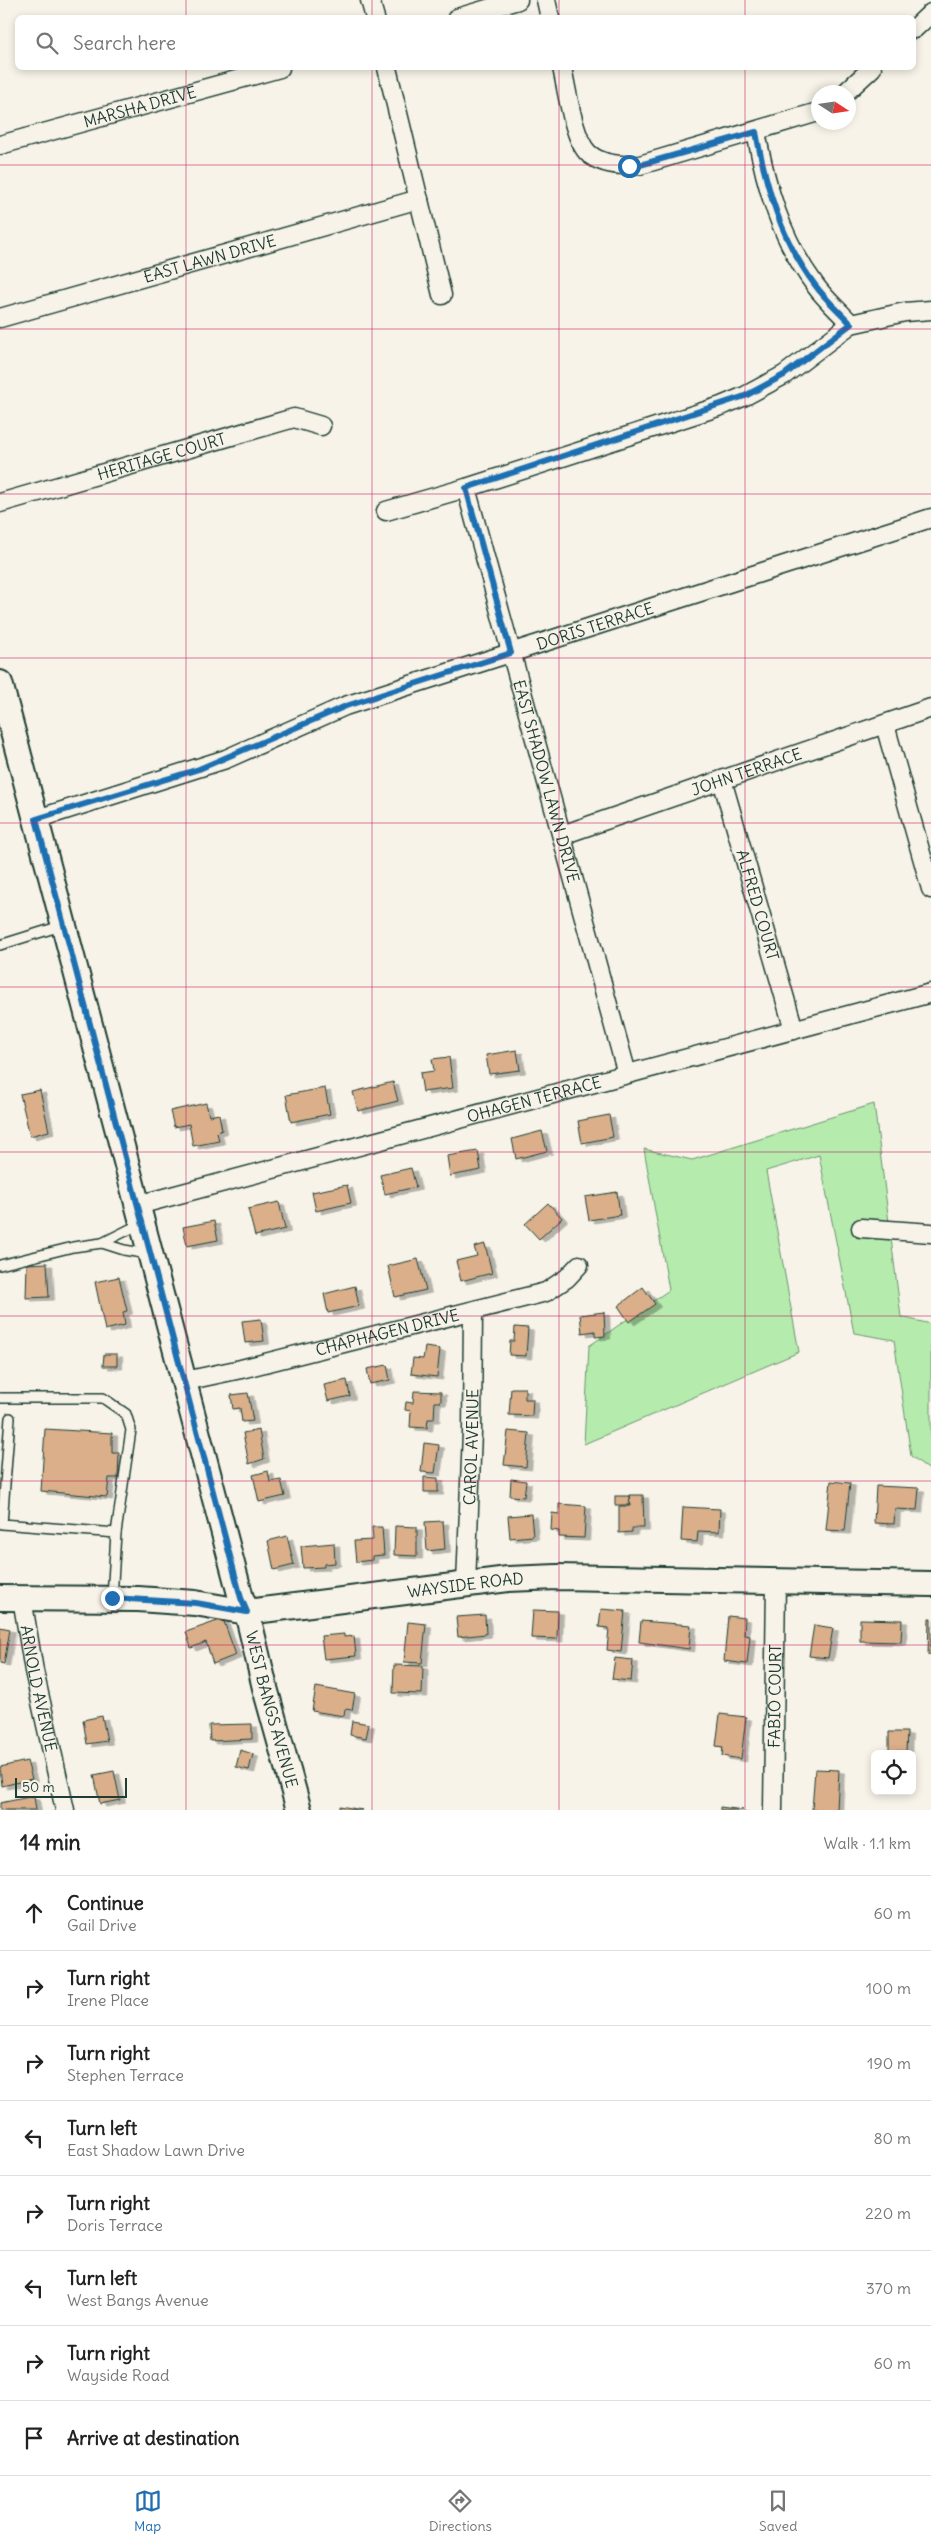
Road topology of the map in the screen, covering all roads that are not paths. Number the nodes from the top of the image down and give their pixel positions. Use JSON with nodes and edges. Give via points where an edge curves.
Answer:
{"nodes":[{"id":1,"x":370,"y":0,"type":"edge"},
{"id":2,"x":518,"y":0,"type":"edge"},
{"id":3,"x":546,"y":0,"type":"edge"},
{"id":4,"x":931,"y":13,"type":"edge"},
{"id":5,"x":374,"y":15,"type":"edge"},
{"id":6,"x":467,"y":15,"type":"edge"},
{"id":7,"x":549,"y":15,"type":"edge"},
{"id":8,"x":916,"y":27,"type":"edge"},
{"id":9,"x":273,"y":70,"type":"edge"},
{"id":10,"x":387,"y":70,"type":"edge"},
{"id":11,"x":563,"y":70,"type":"edge"},
{"id":12,"x":870,"y":70,"type":"edge"},
{"id":13,"x":854,"y":85,"type":"edge"},
{"id":14,"x":811,"y":114,"type":"edge"},
{"id":15,"x":756,"y":132,"type":"junction"},
{"id":16,"x":0,"y":145,"type":"edge"},
{"id":17,"x":419,"y":199,"type":"junction"},
{"id":18,"x":442,"y":295,"type":"dead end"},
{"id":19,"x":931,"y":310,"type":"edge"},
{"id":20,"x":0,"y":318,"type":"edge"},
{"id":21,"x":851,"y":324,"type":"junction"},
{"id":22,"x":321,"y":426,"type":"dead end"},
{"id":23,"x":466,"y":488,"type":"junction"},
{"id":24,"x":0,"y":503,"type":"edge"},
{"id":25,"x":386,"y":511,"type":"dead end"},
{"id":26,"x":931,"y":518,"type":"edge"},
{"id":27,"x":511,"y":653,"type":"junction"},
{"id":28,"x":0,"y":683,"type":"edge"},
{"id":29,"x":931,"y":708,"type":"edge"},
{"id":30,"x":885,"y":725,"type":"junction"},
{"id":31,"x":722,"y":780,"type":"junction"},
{"id":32,"x":36,"y":819,"type":"junction"},
{"id":33,"x":562,"y":836,"type":"junction"},
{"id":34,"x":931,"y":889,"type":"edge"},
{"id":35,"x":64,"y":924,"type":"junction"},
{"id":36,"x":0,"y":945,"type":"edge"},
{"id":37,"x":931,"y":993,"type":"edge"},
{"id":38,"x":794,"y":1030,"type":"junction"},
{"id":39,"x":627,"y":1074,"type":"junction"},
{"id":40,"x":140,"y":1214,"type":"junction"},
{"id":41,"x":861,"y":1228,"type":"dead end"},
{"id":42,"x":931,"y":1233,"type":"edge"},
{"id":43,"x":102,"y":1243,"type":"junction"},
{"id":44,"x":151,"y":1254,"type":"junction"},
{"id":45,"x":0,"y":1265,"type":"edge"},
{"id":46,"x":579,"y":1265,"type":"dead end"},
{"id":47,"x":473,"y":1310,"type":"junction"},
{"id":48,"x":185,"y":1381,"type":"junction"},
{"id":49,"x":0,"y":1398,"type":"edge"},
{"id":50,"x":10,"y":1418,"type":"dead end"},
{"id":51,"x":1,"y":1524,"type":"edge"},
{"id":52,"x":116,"y":1533,"type":"junction"},
{"id":53,"x":776,"y":1581,"type":"junction"},
{"id":54,"x":931,"y":1584,"type":"edge"},
{"id":55,"x":466,"y":1585,"type":"junction"},
{"id":56,"x":11,"y":1598,"type":"edge"},
{"id":57,"x":112,"y":1598,"type":"junction"},
{"id":58,"x":247,"y":1612,"type":"junction"},
{"id":59,"x":65,"y":1810,"type":"edge"},
{"id":60,"x":300,"y":1810,"type":"edge"},
{"id":61,"x":772,"y":1810,"type":"edge"}],
"edges":[{"from":1,"to":5,"type":"street"},
{"from":2,"to":6,"type":"street"},
{"from":3,"to":7,"type":"street"},
{"from":4,"to":8,"type":"street"},
{"from":9,"to":16,"type":"street","name":"MARSHA DRIVE"},
{"from":10,"to":17,"type":"street"},
{"from":11,"to":15,"type":"street","via":[[580,136],[587,152],[596,158],[616,164],[640,165]]},
{"from":12,"to":13,"type":"street"},
{"from":14,"to":15,"type":"street"},
{"from":15,"to":21,"type":"street","via":[[769,191],[792,249],[816,286]]},
{"from":17,"to":18,"type":"street"},
{"from":17,"to":20,"type":"street","name":"EAST LAWN DRIVE"},
{"from":19,"to":21,"type":"street","via":[[905,312]]},
{"from":21,"to":23,"type":"street","via":[[784,375],[745,396]]},
{"from":22,"to":24,"type":"street","name":"HERITAGE COURT","via":[[294,418]]},
{"from":23,"to":25,"type":"street"},
{"from":23,"to":27,"type":"street","name":"EAST SHADOW LAWN DRIVE"},
{"from":26,"to":27,"type":"street","name":"DORIS TERRACE"},
{"from":27,"to":32,"type":"street","name":"DORIS TERRACE","via":[[346,706],[199,769]]},
{"from":27,"to":33,"type":"street","name":"EAST SHADOW LAWN DRIVE"},
{"from":28,"to":32,"type":"street","name":"WEST BANGS AVENUE"},
{"from":29,"to":30,"type":"street","name":"JOHN TERRACE"},
{"from":30,"to":31,"type":"street","name":"JOHN TERRACE"},
{"from":30,"to":34,"type":"street"},
{"from":31,"to":33,"type":"street","name":"JOHN TERRACE"},
{"from":31,"to":38,"type":"street","name":"ALFRED COURT"},
{"from":32,"to":35,"type":"street","name":"WEST BANGS AVENUE"},
{"from":33,"to":39,"type":"street","name":"EAST SHADOW LAWN DRIVE"},
{"from":35,"to":36,"type":"lane"},
{"from":35,"to":40,"type":"street","name":"WEST BANGS AVENUE"},
{"from":37,"to":38,"type":"street","name":"OHAGEN TERRACE"},
{"from":38,"to":39,"type":"street","name":"OHAGEN TERRACE"},
{"from":39,"to":40,"type":"street","name":"OHAGEN TERRACE"},
{"from":40,"to":43,"type":"lane"},
{"from":40,"to":44,"type":"street","name":"WEST BANGS AVENUE"},
{"from":41,"to":42,"type":"street"},
{"from":43,"to":44,"type":"lane"},
{"from":43,"to":45,"type":"lane"},
{"from":44,"to":48,"type":"street","name":"WEST BANGS AVENUE"},
{"from":46,"to":47,"type":"street","name":"CHAPHAGEN DRIVE","via":[[546,1292]]},
{"from":47,"to":48,"type":"street","name":"CHAPHAGEN DRIVE"},
{"from":47,"to":55,"type":"street","name":"CAROL AVENUE"},
{"from":48,"to":58,"type":"street","name":"WEST BANGS AVENUE"},
{"from":49,"to":52,"type":"lane","via":[[103,1398],[126,1414],[131,1430]]},
{"from":50,"to":51,"type":"lane"},
{"from":51,"to":52,"type":"lane"},
{"from":52,"to":57,"type":"lane"},
{"from":53,"to":54,"type":"street","name":"WAYSIDE ROAD"},
{"from":53,"to":55,"type":"street","name":"WAYSIDE ROAD","via":[[557,1577]]},
{"from":53,"to":61,"type":"street","name":"FABIO COURT"},
{"from":55,"to":58,"type":"street","name":"WAYSIDE ROAD"},
{"from":56,"to":57,"type":"street","name":"WAYSIDE ROAD"},
{"from":56,"to":59,"type":"street","name":"ARNOLD AVENUE","via":[[34,1671]]},
{"from":57,"to":58,"type":"street","name":"WAYSIDE ROAD","via":[[196,1603]]},
{"from":58,"to":60,"type":"street","name":"WEST BANGS AVENUE"}]}
